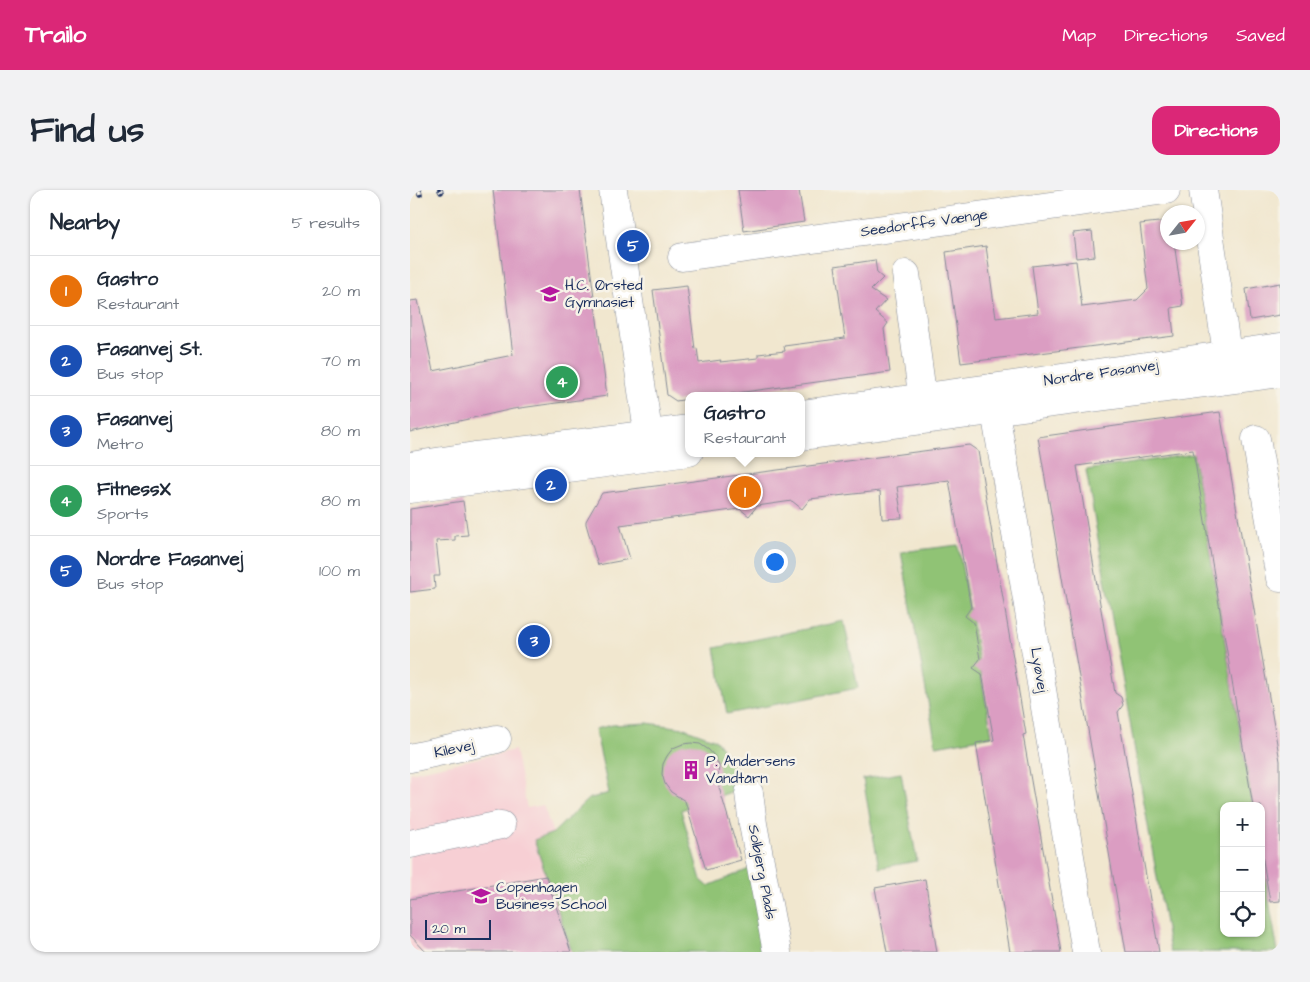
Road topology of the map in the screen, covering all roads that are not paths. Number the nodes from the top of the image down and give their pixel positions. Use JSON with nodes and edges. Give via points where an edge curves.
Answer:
{"nodes":[{"id":1,"x":613,"y":190,"type":"edge"},
{"id":2,"x":1166,"y":190,"type":"edge"},
{"id":3,"x":1204,"y":190,"type":"edge"},
{"id":4,"x":682,"y":257,"type":"dead end"},
{"id":5,"x":906,"y":274,"type":"dead end"},
{"id":6,"x":1280,"y":347,"type":"edge"},
{"id":7,"x":1229,"y":367,"type":"junction"},
{"id":8,"x":1280,"y":374,"type":"edge"},
{"id":9,"x":993,"y":400,"type":"junction"},
{"id":10,"x":924,"y":409,"type":"junction"},
{"id":11,"x":805,"y":414,"type":"edge"},
{"id":12,"x":685,"y":430,"type":"edge"},
{"id":13,"x":805,"y":435,"type":"edge"},
{"id":14,"x":1256,"y":440,"type":"dead end"},
{"id":15,"x":650,"y":445,"type":"junction"},
{"id":16,"x":685,"y":451,"type":"edge"},
{"id":17,"x":410,"y":466,"type":"edge"},
{"id":18,"x":410,"y":489,"type":"edge"},
{"id":19,"x":1280,"y":578,"type":"edge"},
{"id":20,"x":497,"y":739,"type":"dead end"},
{"id":21,"x":410,"y":758,"type":"edge"},
{"id":22,"x":749,"y":793,"type":"dead end"},
{"id":23,"x":501,"y":825,"type":"dead end"},
{"id":24,"x":410,"y":844,"type":"edge"},
{"id":25,"x":777,"y":952,"type":"edge"},
{"id":26,"x":1086,"y":952,"type":"edge"}],
"edges":[{"from":1,"to":15,"type":"street"},
{"from":2,"to":4,"type":"street","name":"Seedorffs Vænge"},
{"from":3,"to":7,"type":"street"},
{"from":5,"to":10,"type":"street"},
{"from":6,"to":7,"type":"street","name":"Nordre Fasanvej"},
{"from":7,"to":8,"type":"street","name":"Nordre Fasanvej"},
{"from":7,"to":9,"type":"street","name":"Nordre Fasanvej"},
{"from":9,"to":10,"type":"street","name":"Nordre Fasanvej"},
{"from":9,"to":26,"type":"street","name":"Lyøvej"},
{"from":10,"to":11,"type":"street","name":"Nordre Fasanvej"},
{"from":10,"to":13,"type":"street","name":"Nordre Fasanvej"},
{"from":12,"to":15,"type":"street"},
{"from":14,"to":19,"type":"street"},
{"from":15,"to":16,"type":"street"},
{"from":15,"to":17,"type":"street","via":[[536,449]]},
{"from":15,"to":18,"type":"street"},
{"from":20,"to":21,"type":"street","name":"Kilevej"},
{"from":22,"to":25,"type":"street","name":"Solbjerg Plads"},
{"from":23,"to":24,"type":"street"}]}
